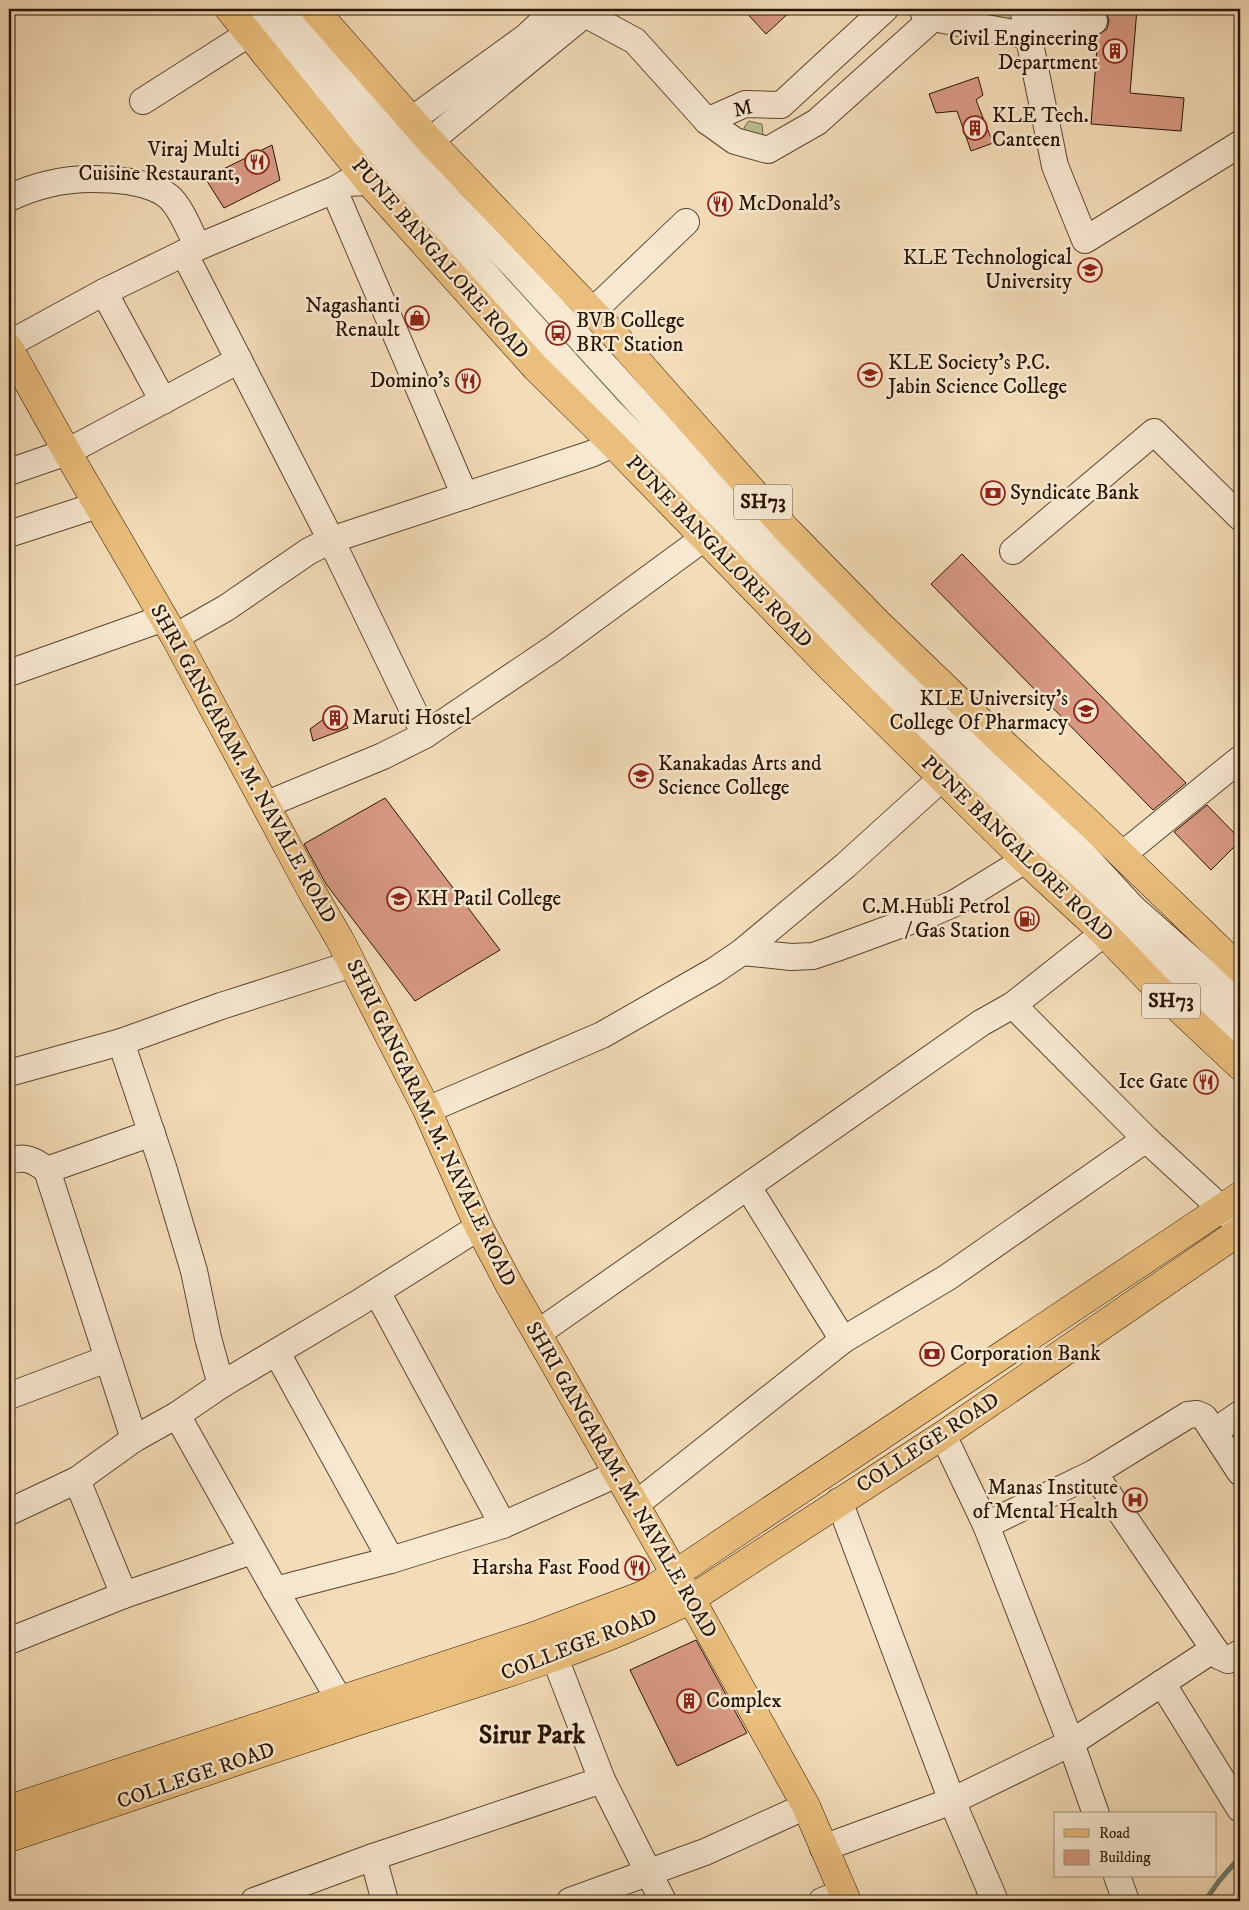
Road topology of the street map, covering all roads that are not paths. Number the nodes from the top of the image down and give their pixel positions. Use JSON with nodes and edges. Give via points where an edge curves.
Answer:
{"nodes":[{"id":1,"x":230,"y":9,"type":"edge"},
{"id":2,"x":284,"y":9,"type":"edge"},
{"id":3,"x":314,"y":9,"type":"edge"},
{"id":4,"x":555,"y":9,"type":"edge"},
{"id":5,"x":867,"y":9,"type":"edge"},
{"id":6,"x":885,"y":9,"type":"edge"},
{"id":7,"x":959,"y":9,"type":"edge"},
{"id":8,"x":586,"y":10,"type":"edge"},
{"id":9,"x":932,"y":12,"type":"edge"},
{"id":10,"x":1022,"y":19,"type":"edge"},
{"id":11,"x":253,"y":21,"type":"edge"},
{"id":12,"x":1094,"y":21,"type":"dead end"},
{"id":13,"x":526,"y":37,"type":"junction"},
{"id":14,"x":518,"y":69,"type":"junction"},
{"id":15,"x":779,"y":100,"type":"junction"},
{"id":16,"x":144,"y":101,"type":"dead end"},
{"id":17,"x":713,"y":110,"type":"junction"},
{"id":18,"x":817,"y":122,"type":"junction"},
{"id":19,"x":1229,"y":150,"type":"edge"},
{"id":20,"x":381,"y":158,"type":"junction"},
{"id":21,"x":9,"y":198,"type":"edge"},
{"id":22,"x":686,"y":222,"type":"dead end"},
{"id":23,"x":191,"y":250,"type":"junction"},
{"id":24,"x":104,"y":292,"type":"junction"},
{"id":25,"x":592,"y":312,"type":"junction"},
{"id":26,"x":9,"y":344,"type":"edge"},
{"id":27,"x":9,"y":348,"type":"edge"},
{"id":28,"x":239,"y":360,"type":"junction"},
{"id":29,"x":163,"y":401,"type":"junction"},
{"id":30,"x":613,"y":444,"type":"junction"},
{"id":31,"x":67,"y":452,"type":"junction"},
{"id":32,"x":9,"y":472,"type":"edge"},
{"id":33,"x":465,"y":496,"type":"junction"},
{"id":34,"x":98,"y":505,"type":"junction"},
{"id":35,"x":1240,"y":517,"type":"edge"},
{"id":36,"x":9,"y":534,"type":"edge"},
{"id":37,"x":704,"y":538,"type":"junction"},
{"id":38,"x":331,"y":540,"type":"junction"},
{"id":39,"x":1013,"y":551,"type":"dead end"},
{"id":40,"x":169,"y":628,"type":"junction"},
{"id":41,"x":9,"y":673,"type":"edge"},
{"id":42,"x":425,"y":735,"type":"junction"},
{"id":43,"x":1240,"y":759,"type":"edge"},
{"id":44,"x":943,"y":777,"type":"junction"},
{"id":45,"x":265,"y":805,"type":"junction"},
{"id":46,"x":1122,"y":855,"type":"junction"},
{"id":47,"x":1025,"y":860,"type":"junction"},
{"id":48,"x":1104,"y":933,"type":"junction"},
{"id":49,"x":742,"y":952,"type":"junction"},
{"id":50,"x":352,"y":964,"type":"junction"},
{"id":51,"x":1240,"y":969,"type":"edge"},
{"id":52,"x":1240,"y":1003,"type":"edge"},
{"id":53,"x":1013,"y":1005,"type":"junction"},
{"id":54,"x":1240,"y":1036,"type":"edge"},
{"id":55,"x":121,"y":1042,"type":"junction"},
{"id":56,"x":1240,"y":1066,"type":"edge"},
{"id":57,"x":9,"y":1073,"type":"edge"},
{"id":58,"x":428,"y":1110,"type":"junction"},
{"id":59,"x":152,"y":1133,"type":"junction"},
{"id":60,"x":1146,"y":1139,"type":"junction"},
{"id":61,"x":9,"y":1161,"type":"edge"},
{"id":62,"x":47,"y":1170,"type":"junction"},
{"id":63,"x":748,"y":1186,"type":"junction"},
{"id":64,"x":1230,"y":1202,"type":"edge"},
{"id":65,"x":479,"y":1227,"type":"junction"},
{"id":66,"x":1240,"y":1227,"type":"edge"},
{"id":67,"x":1240,"y":1231,"type":"edge"},
{"id":68,"x":377,"y":1292,"type":"junction"},
{"id":69,"x":538,"y":1333,"type":"junction"},
{"id":70,"x":843,"y":1340,"type":"junction"},
{"id":71,"x":277,"y":1353,"type":"junction"},
{"id":72,"x":107,"y":1359,"type":"junction"},
{"id":73,"x":221,"y":1385,"type":"junction"},
{"id":74,"x":11,"y":1390,"type":"edge"},
{"id":75,"x":1240,"y":1414,"type":"edge"},
{"id":76,"x":177,"y":1415,"type":"junction"},
{"id":77,"x":1214,"y":1432,"type":"junction"},
{"id":78,"x":943,"y":1435,"type":"junction"},
{"id":79,"x":134,"y":1439,"type":"junction"},
{"id":80,"x":1240,"y":1472,"type":"edge"},
{"id":81,"x":1094,"y":1473,"type":"junction"},
{"id":82,"x":617,"y":1474,"type":"junction"},
{"id":83,"x":77,"y":1480,"type":"junction"},
{"id":84,"x":839,"y":1501,"type":"junction"},
{"id":85,"x":635,"y":1505,"type":"junction"},
{"id":86,"x":9,"y":1512,"type":"edge"},
{"id":87,"x":986,"y":1525,"type":"junction"},
{"id":88,"x":503,"y":1526,"type":"junction"},
{"id":89,"x":252,"y":1551,"type":"junction"},
{"id":90,"x":391,"y":1560,"type":"junction"},
{"id":91,"x":675,"y":1574,"type":"junction"},
{"id":92,"x":275,"y":1590,"type":"junction"},
{"id":93,"x":124,"y":1595,"type":"junction"},
{"id":94,"x":691,"y":1599,"type":"junction"},
{"id":95,"x":9,"y":1641,"type":"edge"},
{"id":96,"x":1214,"y":1649,"type":"junction"},
{"id":97,"x":1240,"y":1653,"type":"edge"},
{"id":98,"x":555,"y":1658,"type":"junction"},
{"id":99,"x":1162,"y":1683,"type":"junction"},
{"id":100,"x":347,"y":1712,"type":"junction"},
{"id":101,"x":1071,"y":1743,"type":"junction"},
{"id":102,"x":602,"y":1780,"type":"junction"},
{"id":103,"x":952,"y":1801,"type":"junction"},
{"id":104,"x":806,"y":1806,"type":"junction"},
{"id":105,"x":9,"y":1809,"type":"edge"},
{"id":106,"x":1240,"y":1809,"type":"edge"},
{"id":107,"x":1095,"y":1812,"type":"edge"},
{"id":108,"x":9,"y":1838,"type":"edge"},
{"id":109,"x":823,"y":1848,"type":"junction"},
{"id":110,"x":372,"y":1857,"type":"junction"},
{"id":111,"x":648,"y":1872,"type":"junction"},
{"id":112,"x":1118,"y":1878,"type":"edge"},
{"id":113,"x":837,"y":1898,"type":"edge"},
{"id":114,"x":254,"y":1901,"type":"edge"},
{"id":115,"x":385,"y":1901,"type":"edge"},
{"id":116,"x":570,"y":1901,"type":"edge"},
{"id":117,"x":663,"y":1901,"type":"edge"},
{"id":118,"x":995,"y":1901,"type":"edge"},
{"id":119,"x":1126,"y":1901,"type":"edge"}],
"edges":[{"from":1,"to":11,"type":"main road","name":"PUNE BANGALORE ROAD","number":"SH73"},
{"from":2,"to":20,"type":"street"},
{"from":3,"to":20,"type":"main road","name":"PUNE BANGALORE ROAD","number":"SH73"},
{"from":4,"to":8,"type":"street"},
{"from":4,"to":13,"type":"street"},
{"from":5,"to":15,"type":"street"},
{"from":6,"to":15,"type":"street"},
{"from":7,"to":10,"type":"street","via":[[958,17],[1011,28]]},
{"from":8,"to":14,"type":"street"},
{"from":8,"to":17,"type":"street","via":[[635,40]]},
{"from":9,"to":10,"type":"street"},
{"from":9,"to":18,"type":"street"},
{"from":10,"to":12,"type":"street"},
{"from":10,"to":19,"type":"street","via":[[1054,166],[1085,240]]},
{"from":11,"to":16,"type":"street"},
{"from":11,"to":20,"type":"main road","name":"PUNE BANGALORE ROAD","number":"SH73"},
{"from":13,"to":14,"type":"street"},
{"from":13,"to":20,"type":"street"},
{"from":14,"to":20,"type":"street"},
{"from":15,"to":17,"type":"street","via":[[759,90],[751,90],[715,104]]},
{"from":15,"to":18,"type":"street"},
{"from":17,"to":18,"type":"street","via":[[735,141],[768,150]]},
{"from":20,"to":23,"type":"street"},
{"from":20,"to":25,"type":"main road","name":"PUNE BANGALORE ROAD","number":"SH73"},
{"from":20,"to":30,"type":"main road","name":"PUNE BANGALORE ROAD","number":"SH73","via":[[536,368]]},
{"from":20,"to":33,"type":"street"},
{"from":20,"to":52,"type":"street","via":[[450,200],[849,624],[1038,805],[1133,908]]},
{"from":20,"to":54,"type":"street","via":[[659,462],[903,708]]},
{"from":21,"to":23,"type":"street","via":[[50,183],[71,180],[145,185],[171,198]]},
{"from":22,"to":25,"type":"street"},
{"from":23,"to":24,"type":"street"},
{"from":23,"to":28,"type":"street"},
{"from":24,"to":26,"type":"street"},
{"from":24,"to":29,"type":"street"},
{"from":25,"to":46,"type":"main road","name":"PUNE BANGALORE ROAD","number":"SH73","via":[[787,530],[995,736]]},
{"from":27,"to":31,"type":"main road","name":"SHRI GANGARAM. M. NAVALE ROAD"},
{"from":28,"to":29,"type":"street"},
{"from":28,"to":38,"type":"street"},
{"from":29,"to":31,"type":"street"},
{"from":30,"to":33,"type":"street"},
{"from":30,"to":37,"type":"main road","name":"PUNE BANGALORE ROAD","number":"SH73"},
{"from":31,"to":32,"type":"street"},
{"from":31,"to":34,"type":"main road","name":"SHRI GANGARAM. M. NAVALE ROAD"},
{"from":33,"to":38,"type":"street"},
{"from":34,"to":36,"type":"street"},
{"from":34,"to":40,"type":"main road","name":"SHRI GANGARAM. M. NAVALE ROAD"},
{"from":35,"to":39,"type":"street","via":[[1154,432]]},
{"from":37,"to":42,"type":"street","via":[[554,648]]},
{"from":37,"to":44,"type":"main road","name":"PUNE BANGALORE ROAD","number":"SH73"},
{"from":38,"to":40,"type":"street","via":[[309,551],[226,608]]},
{"from":38,"to":42,"type":"street"},
{"from":40,"to":41,"type":"street"},
{"from":40,"to":45,"type":"main road","name":"SHRI GANGARAM. M. NAVALE ROAD"},
{"from":42,"to":45,"type":"street"},
{"from":43,"to":46,"type":"street"},
{"from":44,"to":47,"type":"main road","name":"PUNE BANGALORE ROAD","number":"SH73"},
{"from":44,"to":49,"type":"street","via":[[846,865]]},
{"from":45,"to":50,"type":"main road","name":"SHRI GANGARAM. M. NAVALE ROAD"},
{"from":46,"to":51,"type":"main road","name":"PUNE BANGALORE ROAD","number":"SH73"},
{"from":47,"to":48,"type":"main road","name":"PUNE BANGALORE ROAD","number":"SH73"},
{"from":47,"to":49,"type":"street","via":[[932,913],[813,956]]},
{"from":48,"to":53,"type":"street"},
{"from":48,"to":56,"type":"main road","name":"PUNE BANGALORE ROAD","number":"SH73"},
{"from":49,"to":58,"type":"street","via":[[602,1035]]},
{"from":50,"to":55,"type":"street"},
{"from":50,"to":58,"type":"main road","name":"SHRI GANGARAM. M. NAVALE ROAD"},
{"from":53,"to":60,"type":"street"},
{"from":53,"to":63,"type":"street","via":[[981,1023]]},
{"from":55,"to":57,"type":"street"},
{"from":55,"to":59,"type":"street"},
{"from":58,"to":65,"type":"main road","name":"SHRI GANGARAM. M. NAVALE ROAD"},
{"from":59,"to":62,"type":"street"},
{"from":59,"to":73,"type":"street","via":[[194,1271]]},
{"from":60,"to":64,"type":"street"},
{"from":60,"to":70,"type":"street","via":[[948,1278]]},
{"from":61,"to":62,"type":"street","via":[[34,1160]]},
{"from":62,"to":72,"type":"street"},
{"from":63,"to":69,"type":"street"},
{"from":63,"to":70,"type":"street"},
{"from":64,"to":66,"type":"street"},
{"from":64,"to":91,"type":"main road","name":"COLLEGE ROAD"},
{"from":65,"to":68,"type":"street"},
{"from":65,"to":69,"type":"main road","name":"SHRI GANGARAM. M. NAVALE ROAD"},
{"from":67,"to":78,"type":"main road","name":"COLLEGE ROAD"},
{"from":68,"to":71,"type":"street"},
{"from":68,"to":88,"type":"street"},
{"from":69,"to":82,"type":"main road","name":"SHRI GANGARAM. M. NAVALE ROAD"},
{"from":70,"to":85,"type":"street"},
{"from":71,"to":73,"type":"street"},
{"from":71,"to":90,"type":"street"},
{"from":72,"to":74,"type":"street"},
{"from":72,"to":79,"type":"street"},
{"from":73,"to":76,"type":"street"},
{"from":75,"to":77,"type":"street"},
{"from":76,"to":79,"type":"street"},
{"from":76,"to":89,"type":"street"},
{"from":77,"to":80,"type":"street"},
{"from":77,"to":81,"type":"street","via":[[1204,1417],[1188,1415]]},
{"from":78,"to":84,"type":"main road","name":"COLLEGE ROAD"},
{"from":78,"to":87,"type":"street"},
{"from":79,"to":83,"type":"street"},
{"from":81,"to":87,"type":"street"},
{"from":81,"to":96,"type":"street"},
{"from":82,"to":85,"type":"main road","name":"SHRI GANGARAM. M. NAVALE ROAD"},
{"from":82,"to":88,"type":"street"},
{"from":83,"to":86,"type":"street"},
{"from":83,"to":93,"type":"street"},
{"from":84,"to":94,"type":"main road","name":"COLLEGE ROAD"},
{"from":84,"to":103,"type":"street"},
{"from":85,"to":91,"type":"main road","name":"SHRI GANGARAM. M. NAVALE ROAD"},
{"from":87,"to":101,"type":"street"},
{"from":88,"to":90,"type":"street"},
{"from":89,"to":92,"type":"street"},
{"from":89,"to":93,"type":"street"},
{"from":90,"to":92,"type":"street"},
{"from":91,"to":94,"type":"main road","name":"SHRI GANGARAM. M. NAVALE ROAD"},
{"from":91,"to":100,"type":"main road","name":"COLLEGE ROAD","via":[[645,1594]]},
{"from":92,"to":100,"type":"street"},
{"from":93,"to":95,"type":"street"},
{"from":94,"to":98,"type":"main road","name":"COLLEGE ROAD"},
{"from":94,"to":104,"type":"main road","name":"SHRI GANGARAM. M. NAVALE ROAD"},
{"from":96,"to":97,"type":"street","via":[[1228,1660]]},
{"from":96,"to":99,"type":"street"},
{"from":98,"to":100,"type":"main road","name":"COLLEGE ROAD"},
{"from":98,"to":102,"type":"street"},
{"from":99,"to":101,"type":"street"},
{"from":99,"to":106,"type":"street"},
{"from":100,"to":105,"type":"main road","name":"COLLEGE ROAD"},
{"from":100,"to":108,"type":"main road","name":"COLLEGE ROAD"},
{"from":101,"to":103,"type":"street"},
{"from":101,"to":107,"type":"street"},
{"from":102,"to":110,"type":"street"},
{"from":102,"to":111,"type":"street"},
{"from":103,"to":109,"type":"street"},
{"from":103,"to":118,"type":"street"},
{"from":104,"to":109,"type":"main road","name":"SHRI GANGARAM. M. NAVALE ROAD"},
{"from":104,"to":111,"type":"street","via":[[705,1852]]},
{"from":109,"to":113,"type":"main road","name":"SHRI GANGARAM. M. NAVALE ROAD"},
{"from":110,"to":114,"type":"street"},
{"from":110,"to":115,"type":"street"},
{"from":111,"to":116,"type":"street"},
{"from":111,"to":117,"type":"street"},
{"from":112,"to":119,"type":"street"}]}
